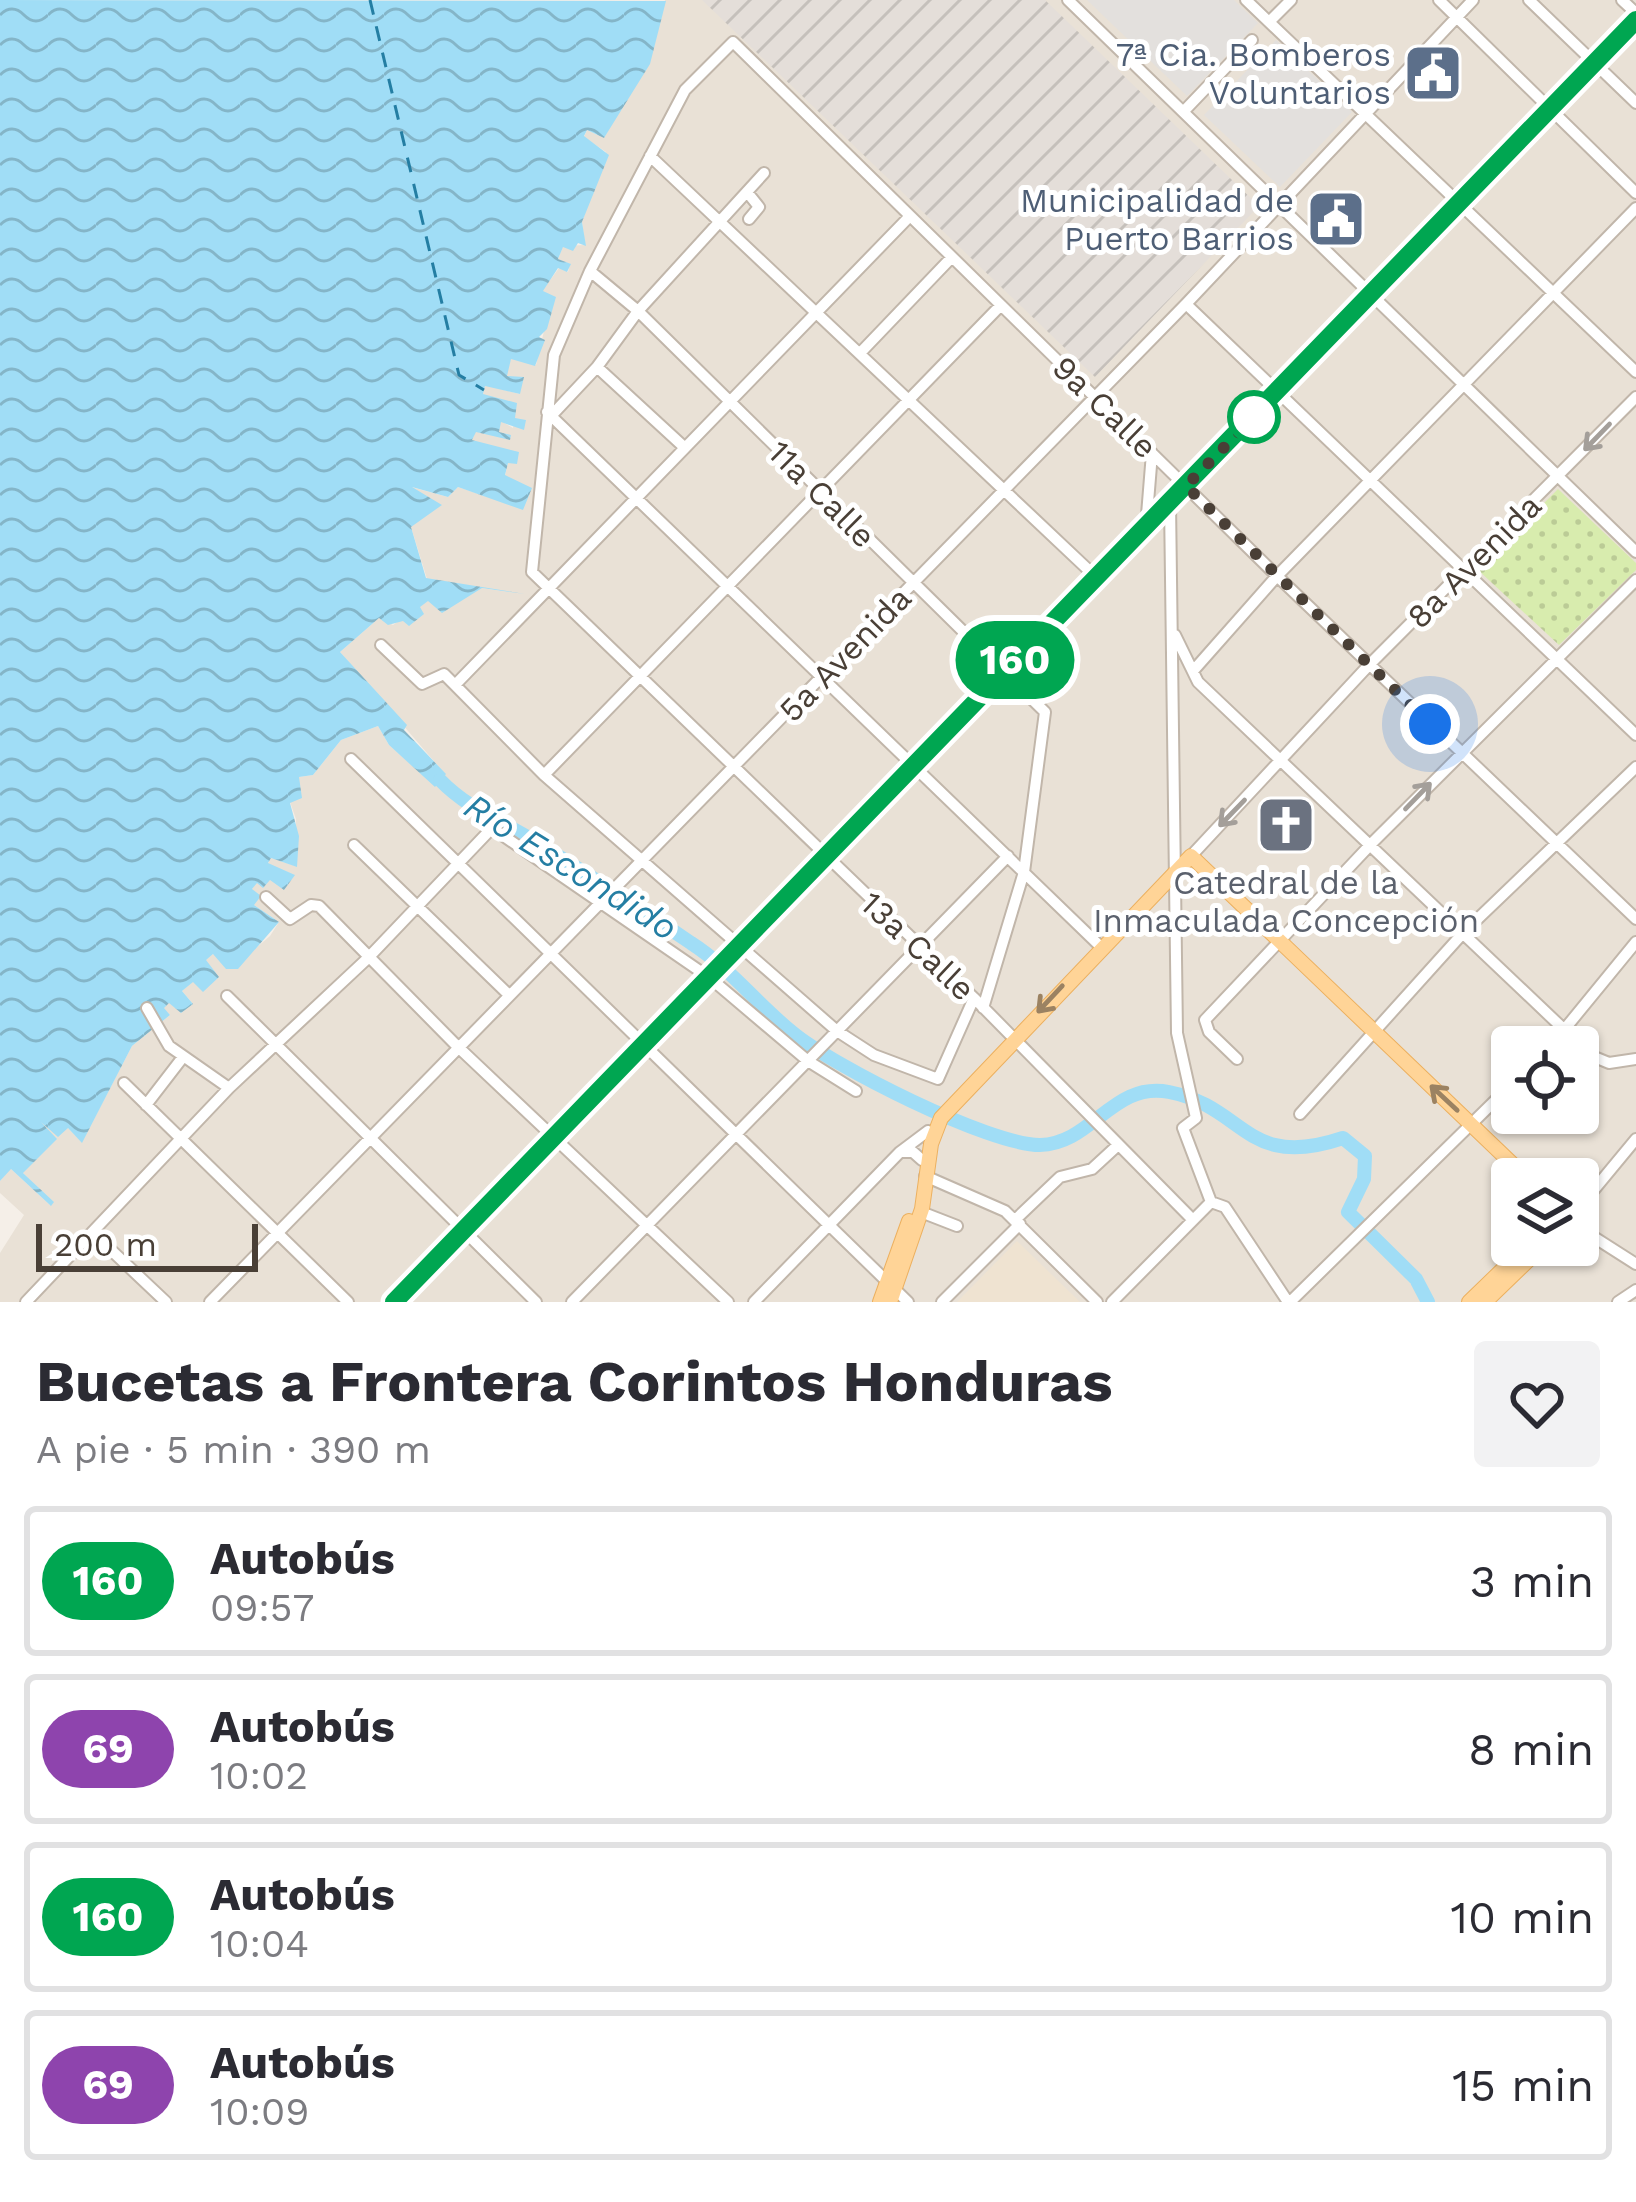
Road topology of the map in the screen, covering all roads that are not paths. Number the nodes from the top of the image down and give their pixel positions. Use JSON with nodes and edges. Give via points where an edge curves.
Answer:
{"nodes":[{"id":1,"x":1068,"y":0,"type":"edge"},
{"id":2,"x":1246,"y":0,"type":"edge"},
{"id":3,"x":1291,"y":0,"type":"edge"},
{"id":4,"x":1439,"y":0,"type":"edge"},
{"id":5,"x":1473,"y":0,"type":"edge"},
{"id":6,"x":1529,"y":0,"type":"edge"},
{"id":7,"x":1622,"y":0,"type":"edge"},
{"id":8,"x":1636,"y":16,"type":"edge"},
{"id":9,"x":1456,"y":17,"type":"junction"},
{"id":10,"x":1269,"y":22,"type":"junction"},
{"id":11,"x":1252,"y":40,"type":"dead end"},
{"id":12,"x":1596,"y":65,"type":"junction"},
{"id":13,"x":1636,"y":103,"type":"edge"},
{"id":14,"x":1548,"y":108,"type":"junction"},
{"id":15,"x":1184,"y":112,"type":"junction"},
{"id":16,"x":1364,"y":116,"type":"junction"},
{"id":17,"x":650,"y":156,"type":"junction"},
{"id":18,"x":764,"y":173,"type":"dead end"},
{"id":19,"x":747,"y":192,"type":"junction"},
{"id":20,"x":1636,"y":193,"type":"edge"},
{"id":21,"x":1278,"y":206,"type":"junction"},
{"id":22,"x":1459,"y":206,"type":"junction"},
{"id":23,"x":1636,"y":208,"type":"edge"},
{"id":24,"x":910,"y":216,"type":"junction"},
{"id":25,"x":749,"y":219,"type":"dead end"},
{"id":26,"x":720,"y":220,"type":"junction"},
{"id":27,"x":952,"y":257,"type":"junction"},
{"id":28,"x":590,"y":272,"type":"junction"},
{"id":29,"x":1554,"y":295,"type":"junction"},
{"id":30,"x":1370,"y":296,"type":"junction"},
{"id":31,"x":1186,"y":304,"type":"junction"},
{"id":32,"x":1001,"y":305,"type":"junction"},
{"id":33,"x":638,"y":310,"type":"junction"},
{"id":34,"x":819,"y":310,"type":"junction"},
{"id":35,"x":862,"y":352,"type":"junction"},
{"id":36,"x":597,"y":367,"type":"junction"},
{"id":37,"x":1636,"y":372,"type":"edge"},
{"id":38,"x":1463,"y":386,"type":"junction"},
{"id":39,"x":1279,"y":391,"type":"junction"},
{"id":40,"x":1094,"y":396,"type":"junction"},
{"id":41,"x":1636,"y":397,"type":"edge"},
{"id":42,"x":727,"y":399,"type":"junction"},
{"id":43,"x":910,"y":400,"type":"junction"},
{"id":44,"x":549,"y":414,"type":"junction"},
{"id":45,"x":684,"y":447,"type":"junction"},
{"id":46,"x":1152,"y":452,"type":"junction"},
{"id":47,"x":1558,"y":477,"type":"junction"},
{"id":48,"x":1375,"y":481,"type":"junction"},
{"id":49,"x":1186,"y":486,"type":"junction"},
{"id":50,"x":1004,"y":488,"type":"junction"},
{"id":51,"x":635,"y":493,"type":"junction"},
{"id":52,"x":820,"y":493,"type":"junction"},
{"id":53,"x":1170,"y":502,"type":"junction"},
{"id":54,"x":1145,"y":528,"type":"junction"},
{"id":55,"x":1636,"y":552,"type":"edge"},
{"id":56,"x":1467,"y":569,"type":"junction"},
{"id":57,"x":1276,"y":576,"type":"junction"},
{"id":58,"x":1097,"y":578,"type":"junction"},
{"id":59,"x":1636,"y":580,"type":"edge"},
{"id":60,"x":913,"y":584,"type":"junction"},
{"id":61,"x":729,"y":587,"type":"junction"},
{"id":62,"x":549,"y":590,"type":"junction"},
{"id":63,"x":1175,"y":634,"type":"junction"},
{"id":64,"x":381,"y":645,"type":"dead end"},
{"id":65,"x":1558,"y":659,"type":"junction"},
{"id":66,"x":1369,"y":665,"type":"junction"},
{"id":67,"x":1006,"y":669,"type":"junction"},
{"id":68,"x":1192,"y":671,"type":"junction"},
{"id":69,"x":822,"y":676,"type":"junction"},
{"id":70,"x":640,"y":680,"type":"junction"},
{"id":71,"x":455,"y":685,"type":"junction"},
{"id":72,"x":1636,"y":735,"type":"edge"},
{"id":73,"x":1460,"y":754,"type":"junction"},
{"id":74,"x":351,"y":759,"type":"dead end"},
{"id":75,"x":1283,"y":759,"type":"junction"},
{"id":76,"x":1636,"y":766,"type":"edge"},
{"id":77,"x":735,"y":768,"type":"junction"},
{"id":78,"x":916,"y":768,"type":"junction"},
{"id":79,"x":544,"y":775,"type":"junction"},
{"id":80,"x":1372,"y":843,"type":"junction"},
{"id":81,"x":354,"y":845,"type":"dead end"},
{"id":82,"x":1556,"y":845,"type":"junction"},
{"id":83,"x":1008,"y":856,"type":"junction"},
{"id":84,"x":1191,"y":856,"type":"junction"},
{"id":85,"x":825,"y":859,"type":"junction"},
{"id":86,"x":642,"y":860,"type":"junction"},
{"id":87,"x":456,"y":862,"type":"junction"},
{"id":88,"x":1024,"y":872,"type":"junction"},
{"id":89,"x":1175,"y":873,"type":"junction"},
{"id":90,"x":266,"y":897,"type":"dead end"},
{"id":91,"x":602,"y":900,"type":"junction"},
{"id":92,"x":417,"y":905,"type":"junction"},
{"id":93,"x":1636,"y":920,"type":"edge"},
{"id":94,"x":1464,"y":932,"type":"junction"},
{"id":95,"x":1279,"y":941,"type":"junction"},
{"id":96,"x":1636,"y":942,"type":"edge"},
{"id":97,"x":919,"y":946,"type":"junction"},
{"id":98,"x":1100,"y":946,"type":"junction"},
{"id":99,"x":737,"y":949,"type":"junction"},
{"id":100,"x":548,"y":952,"type":"junction"},
{"id":101,"x":368,"y":958,"type":"junction"},
{"id":102,"x":711,"y":977,"type":"junction"},
{"id":103,"x":508,"y":994,"type":"junction"},
{"id":104,"x":227,"y":996,"type":"dead end"},
{"id":105,"x":978,"y":1003,"type":"junction"},
{"id":106,"x":147,"y":1008,"type":"dead end"},
{"id":107,"x":1562,"y":1026,"type":"edge"},
{"id":108,"x":1571,"y":1026,"type":"edge"},
{"id":109,"x":837,"y":1031,"type":"junction"},
{"id":110,"x":1376,"y":1035,"type":"junction"},
{"id":111,"x":1014,"y":1037,"type":"junction"},
{"id":112,"x":276,"y":1043,"type":"junction"},
{"id":113,"x":644,"y":1045,"type":"junction"},
{"id":114,"x":457,"y":1046,"type":"junction"},
{"id":115,"x":183,"y":1057,"type":"junction"},
{"id":116,"x":810,"y":1059,"type":"junction"},
{"id":117,"x":1237,"y":1059,"type":"dead end"},
{"id":118,"x":1599,"y":1059,"type":"edge"},
{"id":119,"x":1636,"y":1059,"type":"edge"},
{"id":120,"x":124,"y":1083,"type":"dead end"},
{"id":121,"x":229,"y":1088,"type":"junction"},
{"id":122,"x":856,"y":1091,"type":"dead end"},
{"id":123,"x":1491,"y":1104,"type":"edge"},
{"id":124,"x":146,"y":1105,"type":"junction"},
{"id":125,"x":1300,"y":1114,"type":"dead end"},
{"id":126,"x":939,"y":1116,"type":"junction"},
{"id":127,"x":1471,"y":1124,"type":"junction"},
{"id":128,"x":928,"y":1131,"type":"junction"},
{"id":129,"x":738,"y":1134,"type":"junction"},
{"id":130,"x":368,"y":1137,"type":"junction"},
{"id":131,"x":181,"y":1138,"type":"junction"},
{"id":132,"x":552,"y":1138,"type":"junction"},
{"id":133,"x":1636,"y":1139,"type":"edge"},
{"id":134,"x":1115,"y":1144,"type":"junction"},
{"id":135,"x":900,"y":1152,"type":"junction"},
{"id":136,"x":1506,"y":1158,"type":"edge"},
{"id":137,"x":924,"y":1171,"type":"junction"},
{"id":138,"x":1599,"y":1180,"type":"edge"},
{"id":139,"x":1211,"y":1202,"type":"junction"},
{"id":140,"x":922,"y":1212,"type":"junction"},
{"id":141,"x":1192,"y":1219,"type":"junction"},
{"id":142,"x":1018,"y":1222,"type":"junction"},
{"id":143,"x":649,"y":1225,"type":"junction"},
{"id":144,"x":829,"y":1225,"type":"junction"},
{"id":145,"x":957,"y":1226,"type":"dead end"},
{"id":146,"x":463,"y":1231,"type":"junction"},
{"id":147,"x":93,"y":1232,"type":"junction"},
{"id":148,"x":278,"y":1232,"type":"junction"},
{"id":149,"x":1599,"y":1240,"type":"edge"},
{"id":150,"x":1636,"y":1264,"type":"edge"},
{"id":151,"x":1506,"y":1266,"type":"edge"},
{"id":152,"x":1523,"y":1266,"type":"edge"},
{"id":153,"x":891,"y":1291,"type":"edge"},
{"id":154,"x":1636,"y":1291,"type":"edge"},
{"id":155,"x":26,"y":1302,"type":"edge"},
{"id":156,"x":166,"y":1302,"type":"edge"},
{"id":157,"x":210,"y":1302,"type":"edge"},
{"id":158,"x":348,"y":1302,"type":"edge"},
{"id":159,"x":394,"y":1302,"type":"edge"},
{"id":160,"x":536,"y":1302,"type":"edge"},
{"id":161,"x":572,"y":1302,"type":"edge"},
{"id":162,"x":728,"y":1302,"type":"edge"},
{"id":163,"x":754,"y":1302,"type":"edge"},
{"id":164,"x":880,"y":1302,"type":"edge"},
{"id":165,"x":908,"y":1302,"type":"edge"},
{"id":166,"x":942,"y":1302,"type":"edge"},
{"id":167,"x":1097,"y":1302,"type":"edge"},
{"id":168,"x":1112,"y":1302,"type":"edge"},
{"id":169,"x":1289,"y":1302,"type":"edge"},
{"id":170,"x":1469,"y":1302,"type":"edge"},
{"id":171,"x":1486,"y":1302,"type":"edge"},
{"id":172,"x":1618,"y":1302,"type":"edge"}],
"edges":[{"from":1,"to":15,"type":"street"},
{"from":2,"to":10,"type":"street"},
{"from":3,"to":10,"type":"street"},
{"from":4,"to":9,"type":"street"},
{"from":5,"to":9,"type":"street","name":"5a Avenida"},
{"from":6,"to":12,"type":"street"},
{"from":7,"to":8,"type":"street"},
{"from":8,"to":12,"type":"street"},
{"from":9,"to":14,"type":"street"},
{"from":9,"to":16,"type":"street","name":"5a Avenida"},
{"from":10,"to":16,"type":"street"},
{"from":11,"to":15,"type":"street"},
{"from":12,"to":13,"type":"street"},
{"from":12,"to":14,"type":"street"},
{"from":14,"to":20,"type":"street"},
{"from":14,"to":22,"type":"street"},
{"from":15,"to":21,"type":"street"},
{"from":16,"to":21,"type":"street","name":"5a Avenida"},
{"from":16,"to":22,"type":"street"},
{"from":17,"to":24,"type":"street","name":"9a Calle","via":[[685,90],[733,42]]},
{"from":17,"to":26,"type":"street"},
{"from":17,"to":28,"type":"street"},
{"from":18,"to":19,"type":"street"},
{"from":19,"to":25,"type":"street","via":[[760,207]]},
{"from":19,"to":26,"type":"street"},
{"from":21,"to":30,"type":"street"},
{"from":21,"to":31,"type":"street","name":"5a Avenida"},
{"from":22,"to":29,"type":"street"},
{"from":22,"to":30,"type":"street"},
{"from":23,"to":29,"type":"street"},
{"from":24,"to":27,"type":"street","name":"9a Calle"},
{"from":24,"to":34,"type":"street"},
{"from":26,"to":33,"type":"street"},
{"from":26,"to":34,"type":"street"},
{"from":27,"to":32,"type":"street","name":"9a Calle"},
{"from":27,"to":35,"type":"street"},
{"from":28,"to":33,"type":"street","name":"11a Calle"},
{"from":28,"to":44,"type":"street","via":[[554,355]]},
{"from":29,"to":37,"type":"street"},
{"from":29,"to":38,"type":"street"},
{"from":30,"to":38,"type":"street"},
{"from":30,"to":39,"type":"street"},
{"from":31,"to":39,"type":"street"},
{"from":31,"to":40,"type":"street","name":"5a Avenida"},
{"from":32,"to":40,"type":"street","name":"9a Calle"},
{"from":32,"to":43,"type":"street"},
{"from":33,"to":36,"type":"street"},
{"from":33,"to":42,"type":"street","name":"11a Calle"},
{"from":34,"to":35,"type":"street"},
{"from":34,"to":42,"type":"street"},
{"from":35,"to":43,"type":"street"},
{"from":36,"to":44,"type":"street"},
{"from":36,"to":45,"type":"street"},
{"from":38,"to":47,"type":"street"},
{"from":38,"to":48,"type":"street"},
{"from":39,"to":48,"type":"street"},
{"from":39,"to":49,"type":"street"},
{"from":40,"to":46,"type":"street","name":"9a Calle"},
{"from":40,"to":50,"type":"street","name":"5a Avenida"},
{"from":41,"to":47,"type":"street","name":"8a Avenida","one_way":true},
{"from":42,"to":45,"type":"street"},
{"from":42,"to":52,"type":"street","name":"11a Calle"},
{"from":43,"to":50,"type":"street"},
{"from":43,"to":52,"type":"street"},
{"from":44,"to":51,"type":"street"},
{"from":44,"to":62,"type":"street","name":"13a Calle","via":[[530,557]]},
{"from":45,"to":51,"type":"street"},
{"from":46,"to":49,"type":"street","name":"9a Calle"},
{"from":46,"to":54,"type":"street"},
{"from":47,"to":55,"type":"street"},
{"from":47,"to":56,"type":"street","name":"8a Avenida"},
{"from":48,"to":56,"type":"street"},
{"from":48,"to":57,"type":"street"},
{"from":49,"to":53,"type":"street"},
{"from":49,"to":57,"type":"street","name":"9a Calle"},
{"from":50,"to":58,"type":"street"},
{"from":50,"to":60,"type":"street","name":"5a Avenida"},
{"from":51,"to":61,"type":"street"},
{"from":51,"to":62,"type":"street"},
{"from":52,"to":60,"type":"street","name":"11a Calle"},
{"from":52,"to":61,"type":"street"},
{"from":53,"to":54,"type":"street"},
{"from":53,"to":63,"type":"street"},
{"from":54,"to":58,"type":"street"},
{"from":56,"to":65,"type":"street"},
{"from":56,"to":66,"type":"street","name":"8a Avenida"},
{"from":57,"to":66,"type":"street","name":"9a Calle"},
{"from":57,"to":68,"type":"street"},
{"from":58,"to":67,"type":"street"},
{"from":59,"to":65,"type":"street"},
{"from":60,"to":67,"type":"street","name":"11a Calle"},
{"from":60,"to":69,"type":"street","name":"5a Avenida"},
{"from":61,"to":69,"type":"street"},
{"from":61,"to":70,"type":"street"},
{"from":62,"to":70,"type":"street","name":"13a Calle"},
{"from":62,"to":71,"type":"street"},
{"from":63,"to":68,"type":"street"},
{"from":63,"to":89,"type":"street"},
{"from":64,"to":71,"type":"street","via":[[422,684],[444,674]]},
{"from":65,"to":72,"type":"street"},
{"from":65,"to":73,"type":"street"},
{"from":66,"to":73,"type":"street","name":"9a Calle"},
{"from":66,"to":75,"type":"street","name":"8a Avenida"},
{"from":67,"to":78,"type":"street"},
{"from":67,"to":88,"type":"street","name":"11a Calle","via":[[1047,721]]},
{"from":68,"to":75,"type":"street"},
{"from":69,"to":77,"type":"street","name":"5a Avenida"},
{"from":69,"to":78,"type":"street"},
{"from":70,"to":77,"type":"street","name":"13a Calle"},
{"from":70,"to":79,"type":"street"},
{"from":71,"to":79,"type":"street"},
{"from":80,"to":73,"type":"street","one_way":true},
{"from":73,"to":82,"type":"street","name":"9a Calle"},
{"from":74,"to":87,"type":"street"},
{"from":75,"to":80,"type":"street"},
{"from":75,"to":84,"type":"street","name":"8a Avenida","one_way":true},
{"from":76,"to":82,"type":"street"},
{"from":77,"to":85,"type":"street","name":"13a Calle"},
{"from":77,"to":86,"type":"street","name":"5a Avenida"},
{"from":78,"to":83,"type":"street"},
{"from":78,"to":85,"type":"street"},
{"from":79,"to":86,"type":"street"},
{"from":80,"to":94,"type":"street"},
{"from":80,"to":95,"type":"street"},
{"from":81,"to":92,"type":"street"},
{"from":82,"to":93,"type":"street","name":"9a Calle"},
{"from":82,"to":94,"type":"street"},
{"from":83,"to":88,"type":"street"},
{"from":83,"to":97,"type":"street"},
{"from":84,"to":89,"type":"main road","name":"8a Avenida"},
{"from":84,"to":95,"type":"main road"},
{"from":85,"to":97,"type":"street","name":"13a Calle"},
{"from":85,"to":99,"type":"street"},
{"from":86,"to":91,"type":"street","name":"5a Avenida"},
{"from":86,"to":99,"type":"street"},
{"from":87,"to":91,"type":"street","via":[[487,830],[498,831]]},
{"from":87,"to":92,"type":"street"},
{"from":87,"to":100,"type":"street"},
{"from":88,"to":98,"type":"street"},
{"from":88,"to":105,"type":"street"},
{"from":89,"to":98,"type":"main road","name":"8a Avenida"},
{"from":89,"to":139,"type":"street","via":[[1177,1033],[1196,1118],[1183,1128]]},
{"from":90,"to":101,"type":"street","via":[[290,919],[319,906]]},
{"from":91,"to":100,"type":"street","name":"5a Avenida"},
{"from":91,"to":102,"type":"street"},
{"from":92,"to":101,"type":"street"},
{"from":92,"to":103,"type":"street"},
{"from":94,"to":107,"type":"street"},
{"from":94,"to":110,"type":"street"},
{"from":95,"to":110,"type":"main road"},
{"from":95,"to":117,"type":"street","via":[[1205,1020]]},
{"from":96,"to":108,"type":"street"},
{"from":97,"to":105,"type":"street","name":"13a Calle"},
{"from":97,"to":109,"type":"street"},
{"from":98,"to":111,"type":"main road","name":"8a Avenida","one_way":true},
{"from":99,"to":102,"type":"street"},
{"from":99,"to":109,"type":"street"},
{"from":100,"to":103,"type":"street","name":"5a Avenida"},
{"from":100,"to":113,"type":"street"},
{"from":101,"to":112,"type":"street"},
{"from":101,"to":114,"type":"street"},
{"from":102,"to":113,"type":"street"},
{"from":102,"to":116,"type":"street"},
{"from":103,"to":114,"type":"street","name":"5a Avenida"},
{"from":104,"to":112,"type":"street"},
{"from":105,"to":109,"type":"street","via":[[936,1080]]},
{"from":105,"to":111,"type":"street","name":"13a Calle"},
{"from":106,"to":115,"type":"street"},
{"from":109,"to":116,"type":"street"},
{"from":110,"to":125,"type":"street"},
{"from":127,"to":110,"type":"main road","one_way":true},
{"from":111,"to":126,"type":"main road","name":"8a Avenida"},
{"from":111,"to":134,"type":"street","name":"13a Calle"},
{"from":112,"to":121,"type":"street"},
{"from":112,"to":130,"type":"street"},
{"from":113,"to":129,"type":"street"},
{"from":113,"to":132,"type":"street"},
{"from":114,"to":130,"type":"street","name":"5a Avenida"},
{"from":114,"to":132,"type":"street"},
{"from":115,"to":121,"type":"street"},
{"from":115,"to":124,"type":"street"},
{"from":116,"to":122,"type":"street"},
{"from":116,"to":129,"type":"street"},
{"from":118,"to":119,"type":"street"},
{"from":120,"to":124,"type":"street"},
{"from":121,"to":131,"type":"street"},
{"from":123,"to":127,"type":"street"},
{"from":124,"to":131,"type":"street"},
{"from":126,"to":128,"type":"main road","name":"8a Avenida"},
{"from":126,"to":137,"type":"main road"},
{"from":127,"to":136,"type":"main road"},
{"from":127,"to":169,"type":"street"},
{"from":128,"to":135,"type":"street","name":"8a Avenida"},
{"from":128,"to":137,"type":"main road","name":"8a Avenida"},
{"from":129,"to":143,"type":"street"},
{"from":129,"to":144,"type":"street"},
{"from":130,"to":146,"type":"street"},
{"from":130,"to":148,"type":"street","name":"5a Avenida"},
{"from":131,"to":147,"type":"street"},
{"from":131,"to":148,"type":"street"},
{"from":132,"to":143,"type":"street"},
{"from":132,"to":146,"type":"street"},
{"from":133,"to":138,"type":"street"},
{"from":134,"to":141,"type":"street","name":"13a Calle"},
{"from":134,"to":142,"type":"street","via":[[1092,1169],[1060,1177]]},
{"from":135,"to":137,"type":"street","via":[[914,1152]]},
{"from":135,"to":144,"type":"street","name":"8a Avenida"},
{"from":137,"to":140,"type":"main road"},
{"from":137,"to":142,"type":"street"},
{"from":137,"to":153,"type":"main road"},
{"from":139,"to":141,"type":"street"},
{"from":139,"to":169,"type":"street","via":[[1225,1208]]},
{"from":140,"to":145,"type":"street"},
{"from":140,"to":153,"type":"main road"},
{"from":141,"to":168,"type":"street"},
{"from":142,"to":166,"type":"street"},
{"from":142,"to":167,"type":"street"},
{"from":143,"to":161,"type":"street"},
{"from":143,"to":162,"type":"street"},
{"from":144,"to":153,"type":"street"},
{"from":144,"to":163,"type":"street","name":"8a Avenida"},
{"from":146,"to":159,"type":"street"},
{"from":146,"to":160,"type":"street"},
{"from":147,"to":155,"type":"street"},
{"from":147,"to":156,"type":"street"},
{"from":148,"to":157,"type":"street","name":"5a Avenida"},
{"from":148,"to":158,"type":"street"},
{"from":149,"to":150,"type":"street"},
{"from":151,"to":170,"type":"main road"},
{"from":152,"to":171,"type":"main road"},
{"from":153,"to":164,"type":"main road"},
{"from":153,"to":165,"type":"street"},
{"from":154,"to":172,"type":"street"}]}
